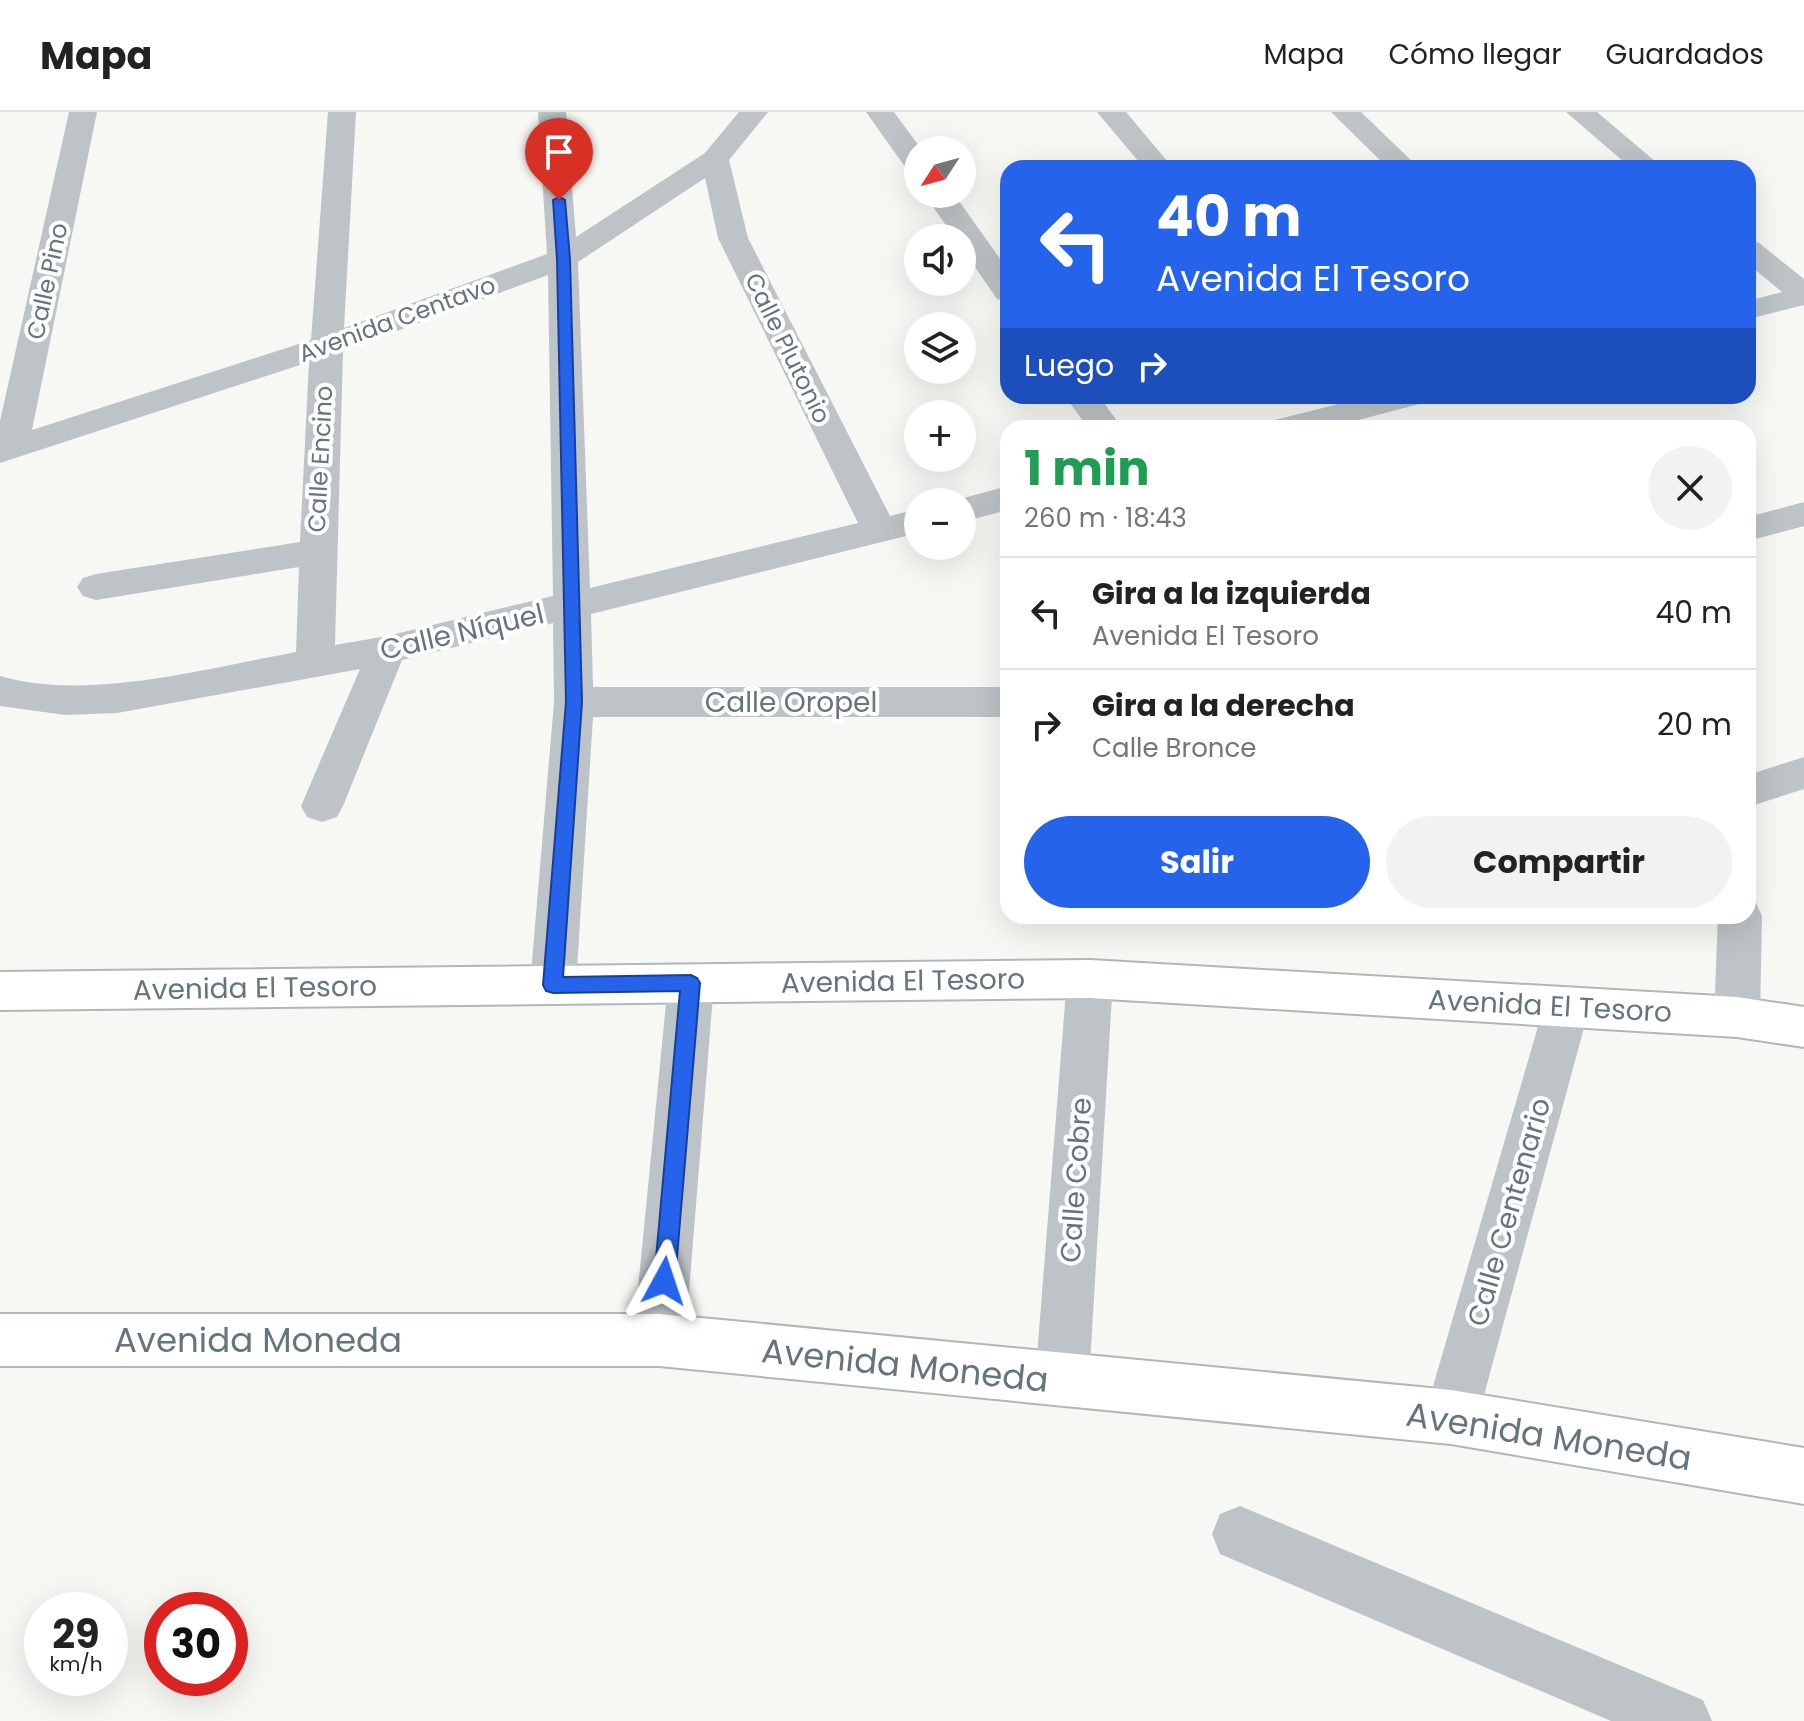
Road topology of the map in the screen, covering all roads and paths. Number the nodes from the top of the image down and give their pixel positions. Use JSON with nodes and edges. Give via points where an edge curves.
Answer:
{"nodes":[{"id":1,"x":83,"y":112,"type":"edge"},
{"id":2,"x":342,"y":112,"type":"edge"},
{"id":3,"x":552,"y":112,"type":"edge"},
{"id":4,"x":754,"y":112,"type":"edge"},
{"id":5,"x":880,"y":112,"type":"edge"},
{"id":6,"x":1111,"y":112,"type":"edge"},
{"id":7,"x":1345,"y":112,"type":"edge"},
{"id":8,"x":1580,"y":112,"type":"edge"},
{"id":9,"x":904,"y":145,"type":"edge"},
{"id":10,"x":715,"y":159,"type":"junction"},
{"id":11,"x":1152,"y":160,"type":"edge"},
{"id":12,"x":1396,"y":160,"type":"edge"},
{"id":13,"x":1639,"y":160,"type":"edge"},
{"id":14,"x":949,"y":208,"type":"edge"},
{"id":15,"x":1756,"y":256,"type":"edge"},
{"id":16,"x":563,"y":259,"type":"junction"},
{"id":17,"x":1000,"y":281,"type":"edge"},
{"id":18,"x":1804,"y":295,"type":"edge"},
{"id":19,"x":1756,"y":308,"type":"edge"},
{"id":20,"x":326,"y":346,"type":"junction"},
{"id":21,"x":1386,"y":404,"type":"edge"},
{"id":22,"x":1365,"y":411,"type":"edge"},
{"id":23,"x":1324,"y":420,"type":"edge"},
{"id":24,"x":6,"y":451,"type":"edge"},
{"id":25,"x":1000,"y":500,"type":"edge"},
{"id":26,"x":976,"y":506,"type":"edge"},
{"id":27,"x":1804,"y":514,"type":"edge"},
{"id":28,"x":904,"y":524,"type":"edge"},
{"id":29,"x":1756,"y":527,"type":"edge"},
{"id":30,"x":879,"y":530,"type":"junction"},
{"id":31,"x":316,"y":552,"type":"junction"},
{"id":32,"x":96,"y":587,"type":"dead end"},
{"id":33,"x":573,"y":607,"type":"junction"},
{"id":34,"x":387,"y":650,"type":"junction"},
{"id":35,"x":315,"y":662,"type":"junction"},
{"id":36,"x":0,"y":690,"type":"edge"},
{"id":37,"x":574,"y":702,"type":"junction"},
{"id":38,"x":1000,"y":702,"type":"edge"},
{"id":39,"x":1804,"y":773,"type":"edge"},
{"id":40,"x":1756,"y":788,"type":"edge"},
{"id":41,"x":322,"y":806,"type":"dead end"},
{"id":42,"x":1740,"y":924,"type":"edge"},
{"id":43,"x":1090,"y":979,"type":"junction"},
{"id":44,"x":691,"y":983,"type":"junction"},
{"id":45,"x":553,"y":985,"type":"junction"},
{"id":46,"x":0,"y":991,"type":"edge"},
{"id":47,"x":1567,"y":1006,"type":"junction"},
{"id":48,"x":1737,"y":1017,"type":"junction"},
{"id":49,"x":1804,"y":1027,"type":"edge"},
{"id":50,"x":0,"y":1340,"type":"edge"},
{"id":51,"x":659,"y":1340,"type":"junction"},
{"id":52,"x":1062,"y":1381,"type":"junction"},
{"id":53,"x":1451,"y":1417,"type":"junction"},
{"id":54,"x":1804,"y":1476,"type":"edge"},
{"id":55,"x":1240,"y":1534,"type":"dead end"},
{"id":56,"x":1682,"y":1721,"type":"edge"}],
"edges":[{"from":1,"to":24,"type":"street","name":"Calle Pino"},
{"from":2,"to":20,"type":"street","name":"Calle Encino"},
{"from":3,"to":16,"type":"street"},
{"from":4,"to":10,"type":"street","name":"Avenida Centavo"},
{"from":5,"to":9,"type":"street"},
{"from":6,"to":11,"type":"street"},
{"from":7,"to":12,"type":"street"},
{"from":8,"to":13,"type":"street"},
{"from":10,"to":16,"type":"street","name":"Avenida Centavo"},
{"from":10,"to":30,"type":"street","name":"Calle Plutonio","via":[[733,238]]},
{"from":14,"to":17,"type":"street"},
{"from":15,"to":18,"type":"street"},
{"from":16,"to":20,"type":"street","name":"Avenida Centavo"},
{"from":16,"to":33,"type":"street"},
{"from":18,"to":19,"type":"street"},
{"from":20,"to":24,"type":"street","name":"Avenida Centavo"},
{"from":20,"to":31,"type":"street","name":"Calle Encino"},
{"from":21,"to":22,"type":"street"},
{"from":22,"to":23,"type":"street"},
{"from":25,"to":26,"type":"street"},
{"from":27,"to":29,"type":"street"},
{"from":28,"to":30,"type":"street","name":"Calle Níquel"},
{"from":30,"to":33,"type":"street","name":"Calle Níquel"},
{"from":31,"to":32,"type":"street"},
{"from":31,"to":35,"type":"street","name":"Calle Encino"},
{"from":33,"to":34,"type":"street","name":"Calle Níquel"},
{"from":33,"to":37,"type":"street"},
{"from":34,"to":35,"type":"street","name":"Calle Níquel"},
{"from":34,"to":41,"type":"street"},
{"from":35,"to":36,"type":"street","name":"Calle Níquel","via":[[117,698],[65,700]]},
{"from":37,"to":38,"type":"street","name":"Calle Oropel"},
{"from":37,"to":45,"type":"street"},
{"from":39,"to":40,"type":"street"},
{"from":42,"to":48,"type":"street"},
{"from":43,"to":44,"type":"main road","name":"Avenida El Tesoro"},
{"from":43,"to":47,"type":"main road","name":"Avenida El Tesoro"},
{"from":43,"to":52,"type":"street","name":"Calle Cobre"},
{"from":44,"to":45,"type":"main road","name":"Avenida El Tesoro"},
{"from":44,"to":51,"type":"street"},
{"from":45,"to":46,"type":"main road","name":"Avenida El Tesoro"},
{"from":47,"to":48,"type":"main road","name":"Avenida El Tesoro"},
{"from":47,"to":53,"type":"street","name":"Calle Centenario"},
{"from":48,"to":49,"type":"main road","name":"Avenida El Tesoro"},
{"from":50,"to":51,"type":"main road","name":"Avenida Moneda"},
{"from":51,"to":52,"type":"main road","name":"Avenida Moneda"},
{"from":52,"to":53,"type":"main road","name":"Avenida Moneda"},
{"from":53,"to":54,"type":"main road","name":"Avenida Moneda"},
{"from":55,"to":56,"type":"street"}]}
